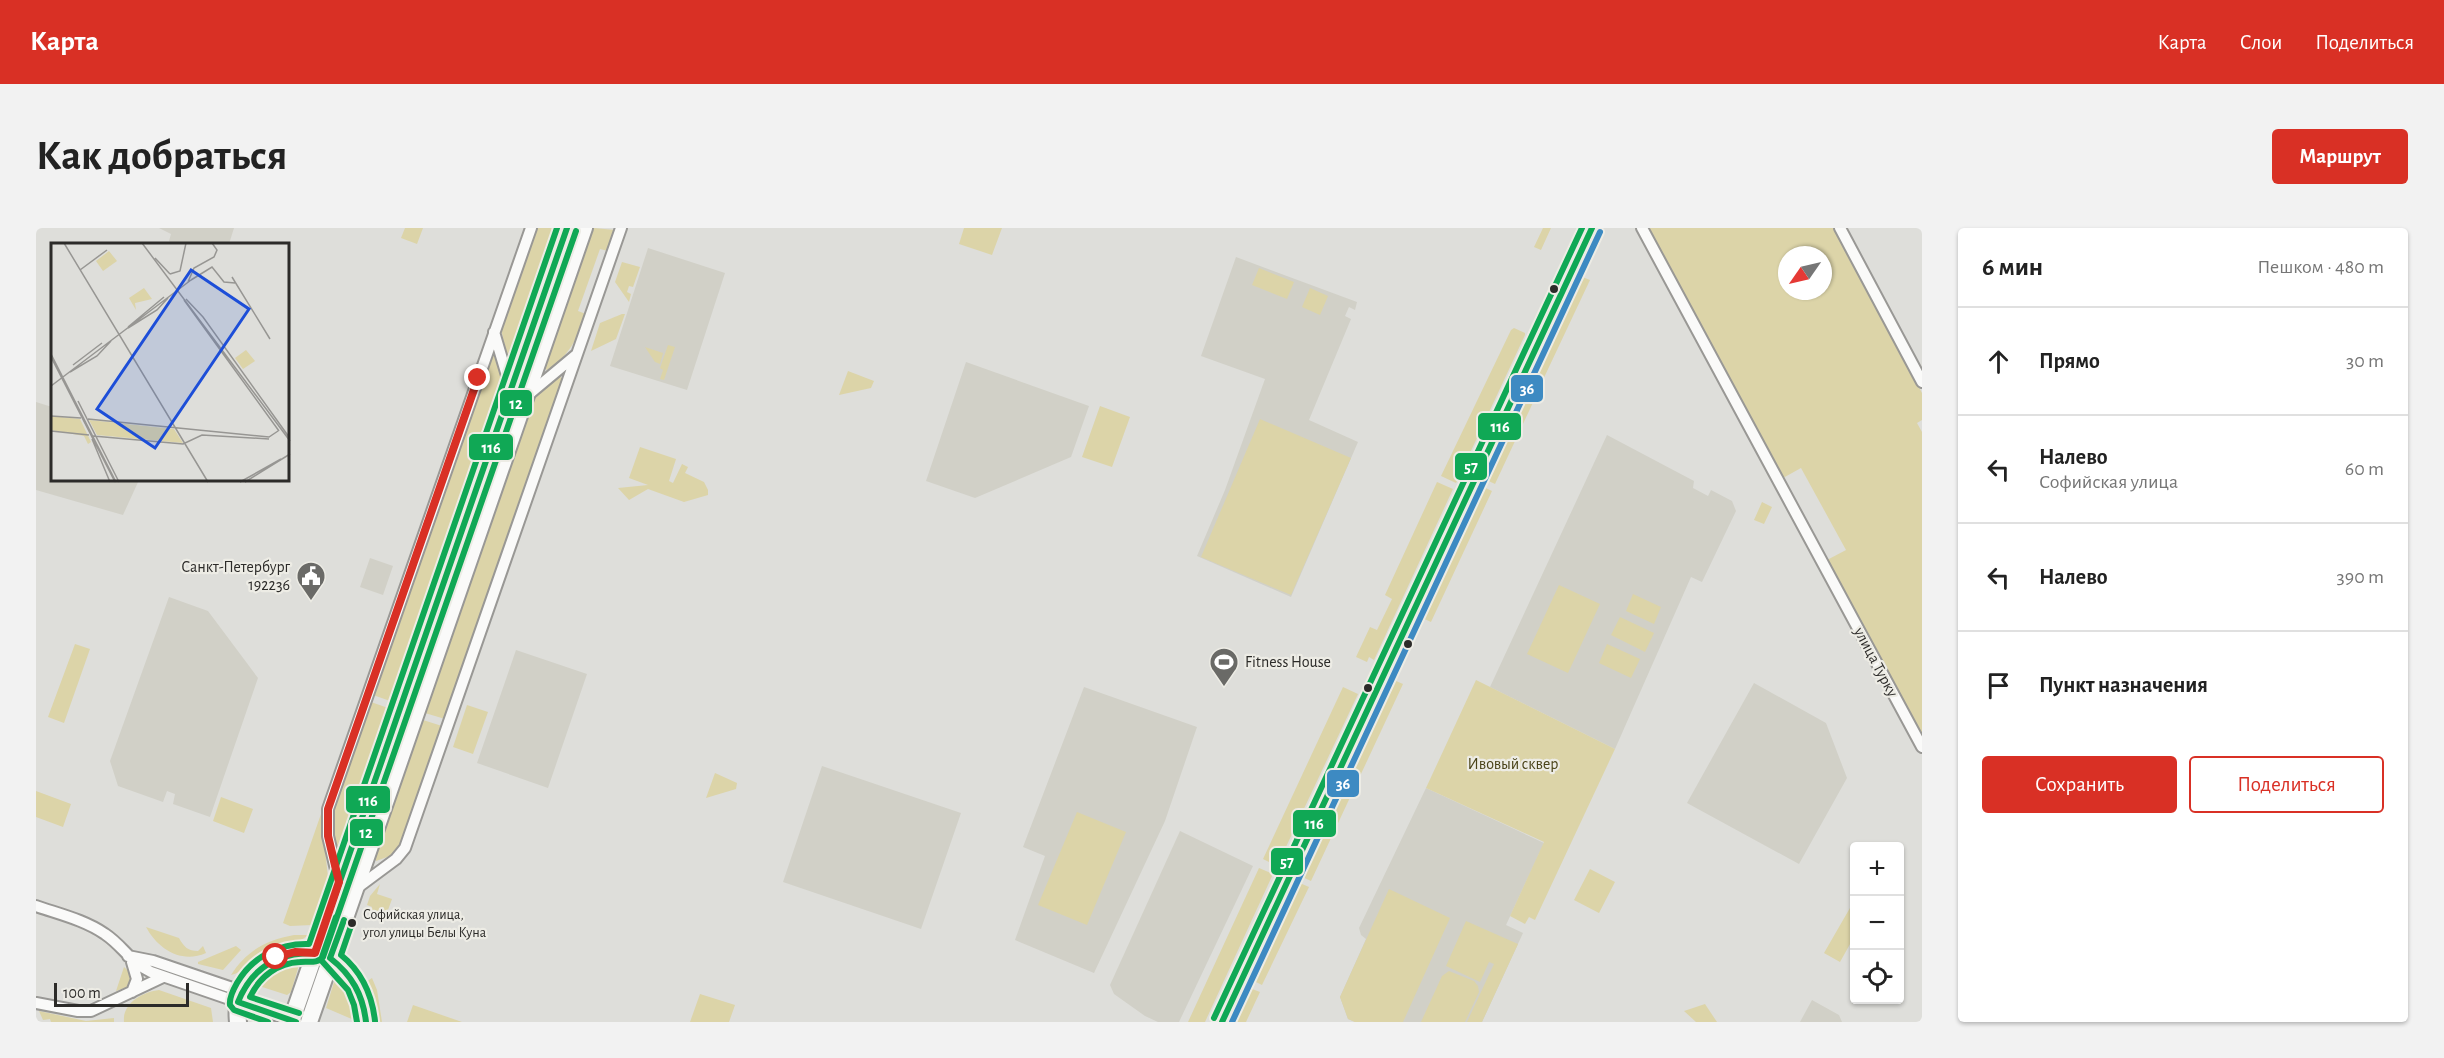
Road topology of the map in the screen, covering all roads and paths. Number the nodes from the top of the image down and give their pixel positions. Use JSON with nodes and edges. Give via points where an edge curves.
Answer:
{"nodes":[{"id":1,"x":531,"y":228,"type":"edge"},
{"id":2,"x":567,"y":228,"type":"edge"},
{"id":3,"x":584,"y":228,"type":"edge"},
{"id":4,"x":621,"y":228,"type":"edge"},
{"id":5,"x":1581,"y":228,"type":"edge"},
{"id":6,"x":1592,"y":228,"type":"edge"},
{"id":7,"x":1642,"y":228,"type":"edge"},
{"id":8,"x":1840,"y":228,"type":"edge"},
{"id":9,"x":494,"y":332,"type":"junction"},
{"id":10,"x":577,"y":355,"type":"junction"},
{"id":11,"x":1922,"y":382,"type":"edge"},
{"id":12,"x":518,"y":393,"type":"junction"},
{"id":13,"x":1922,"y":747,"type":"edge"},
{"id":14,"x":347,"y":886,"type":"junction"},
{"id":15,"x":36,"y":906,"type":"edge"},
{"id":16,"x":322,"y":955,"type":"junction"},
{"id":17,"x":130,"y":959,"type":"junction"},
{"id":18,"x":163,"y":977,"type":"junction"},
{"id":19,"x":132,"y":992,"type":"junction"},
{"id":20,"x":239,"y":996,"type":"junction"},
{"id":21,"x":36,"y":1003,"type":"edge"},
{"id":22,"x":293,"y":1021,"type":"edge"},
{"id":23,"x":238,"y":1022,"type":"edge"},
{"id":24,"x":309,"y":1022,"type":"edge"},
{"id":25,"x":366,"y":1022,"type":"edge"},
{"id":26,"x":1212,"y":1022,"type":"edge"},
{"id":27,"x":1222,"y":1022,"type":"edge"}],
"edges":[{"from":1,"to":9,"type":"street"},
{"from":2,"to":12,"type":"main road"},
{"from":3,"to":12,"type":"main road"},
{"from":4,"to":10,"type":"street"},
{"from":5,"to":26,"type":"street"},
{"from":6,"to":27,"type":"street"},
{"from":7,"to":13,"type":"street","name":"улица Турку"},
{"from":8,"to":11,"type":"street"},
{"from":9,"to":12,"type":"street"},
{"from":9,"to":14,"type":"street","via":[[328,809],[328,836]]},
{"from":10,"to":12,"type":"street"},
{"from":10,"to":14,"type":"street","via":[[405,848],[396,859]]},
{"from":12,"to":14,"type":"main road"},
{"from":14,"to":16,"type":"main road"},
{"from":15,"to":17,"type":"street","via":[[93,926]]},
{"from":16,"to":20,"type":"main road","via":[[286,954],[268,962],[252,974]]},
{"from":16,"to":22,"type":"main road"},
{"from":16,"to":24,"type":"main road"},
{"from":16,"to":25,"type":"main road","via":[[345,970],[357,986]]},
{"from":17,"to":18,"type":"street"},
{"from":17,"to":19,"type":"street","via":[[137,979]]},
{"from":17,"to":20,"type":"street","via":[[153,961]]},
{"from":18,"to":19,"type":"street"},
{"from":18,"to":20,"type":"street"},
{"from":19,"to":21,"type":"street","via":[[91,1011]]},
{"from":20,"to":22,"type":"street"},
{"from":20,"to":23,"type":"main road"}]}
